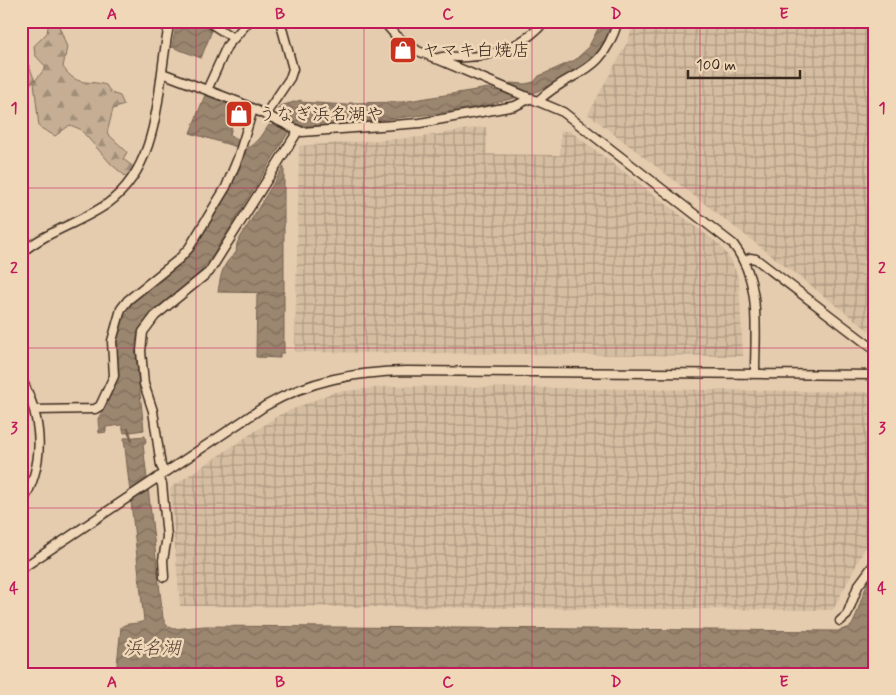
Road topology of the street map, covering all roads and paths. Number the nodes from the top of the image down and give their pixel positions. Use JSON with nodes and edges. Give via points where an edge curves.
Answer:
{"nodes":[{"id":1,"x":170,"y":21,"type":"edge"},
{"id":2,"x":207,"y":21,"type":"edge"},
{"id":3,"x":249,"y":21,"type":"edge"},
{"id":4,"x":280,"y":21,"type":"edge"},
{"id":5,"x":383,"y":21,"type":"edge"},
{"id":6,"x":545,"y":21,"type":"edge"},
{"id":7,"x":618,"y":21,"type":"edge"},
{"id":8,"x":233,"y":38,"type":"junction"},
{"id":9,"x":436,"y":59,"type":"junction"},
{"id":10,"x":162,"y":72,"type":"junction"},
{"id":11,"x":207,"y":90,"type":"junction"},
{"id":12,"x":532,"y":98,"type":"junction"},
{"id":13,"x":253,"y":109,"type":"junction"},
{"id":14,"x":268,"y":116,"type":"junction"},
{"id":15,"x":296,"y":131,"type":"junction"},
{"id":16,"x":21,"y":253,"type":"edge"},
{"id":17,"x":744,"y":261,"type":"junction"},
{"id":18,"x":875,"y":350,"type":"edge"},
{"id":19,"x":755,"y":374,"type":"junction"},
{"id":20,"x":875,"y":375,"type":"edge"},
{"id":21,"x":21,"y":378,"type":"edge"},
{"id":22,"x":35,"y":410,"type":"junction"},
{"id":23,"x":158,"y":476,"type":"junction"},
{"id":24,"x":21,"y":505,"type":"edge"},
{"id":25,"x":875,"y":562,"type":"edge"},
{"id":26,"x":21,"y":569,"type":"edge"},
{"id":27,"x":164,"y":577,"type":"dead end"},
{"id":28,"x":840,"y":621,"type":"dead end"}],
"edges":[{"from":1,"to":10,"type":"street"},
{"from":2,"to":8,"type":"street"},
{"from":3,"to":8,"type":"street"},
{"from":4,"to":14,"type":"street","via":[[293,69]]},
{"from":5,"to":9,"type":"street","via":[[403,42]]},
{"from":6,"to":9,"type":"street","via":[[506,50],[484,56],[447,55]]},
{"from":7,"to":12,"type":"street","via":[[609,45],[594,64],[547,93]]},
{"from":8,"to":11,"type":"street","via":[[225,48]]},
{"from":9,"to":12,"type":"street"},
{"from":10,"to":11,"type":"street"},
{"from":10,"to":16,"type":"street","via":[[146,149],[131,181],[107,204]]},
{"from":11,"to":13,"type":"street"},
{"from":12,"to":15,"type":"street","via":[[515,106],[420,123]]},
{"from":12,"to":17,"type":"street","via":[[570,116],[713,226],[733,244]]},
{"from":13,"to":14,"type":"street"},
{"from":13,"to":22,"type":"street","via":[[226,187],[189,248],[121,309],[112,342],[114,376],[100,406],[95,409]]},
{"from":14,"to":15,"type":"street"},
{"from":15,"to":23,"type":"street","via":[[209,272],[151,319],[144,332],[141,356],[161,466]]},
{"from":17,"to":18,"type":"street","via":[[756,259]]},
{"from":17,"to":19,"type":"street","via":[[754,288]]},
{"from":19,"to":20,"type":"street"},
{"from":19,"to":23,"type":"street","via":[[400,371],[350,374],[316,382],[275,400]]},
{"from":21,"to":22,"type":"street"},
{"from":22,"to":24,"type":"street","via":[[38,464]]},
{"from":23,"to":26,"type":"street"},
{"from":23,"to":27,"type":"street","via":[[162,484],[167,537]]},
{"from":25,"to":28,"type":"street","via":[[858,586],[847,615]]}]}
